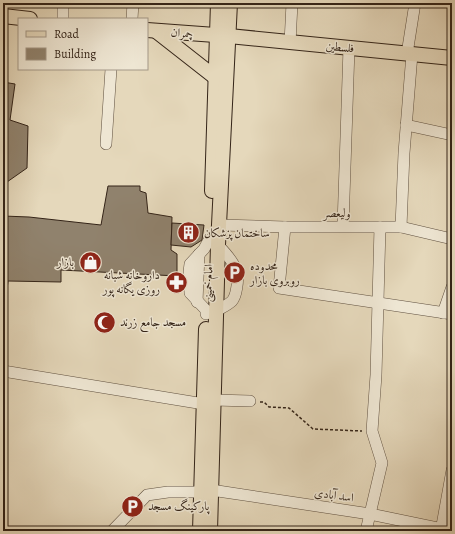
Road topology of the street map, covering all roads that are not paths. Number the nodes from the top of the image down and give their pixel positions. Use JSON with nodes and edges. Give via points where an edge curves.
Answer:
{"nodes":[{"id":1,"x":63,"y":3,"type":"edge"},
{"id":2,"x":133,"y":3,"type":"edge"},
{"id":3,"x":218,"y":3,"type":"edge"},
{"id":4,"x":230,"y":3,"type":"edge"},
{"id":5,"x":292,"y":3,"type":"edge"},
{"id":6,"x":415,"y":3,"type":"edge"},
{"id":7,"x":3,"y":16,"type":"edge"},
{"id":8,"x":21,"y":18,"type":"edge"},
{"id":9,"x":63,"y":18,"type":"edge"},
{"id":10,"x":132,"y":18,"type":"edge"},
{"id":11,"x":152,"y":30,"type":"edge"},
{"id":12,"x":223,"y":36,"type":"junction"},
{"id":13,"x":290,"y":42,"type":"junction"},
{"id":14,"x":349,"y":48,"type":"junction"},
{"id":15,"x":409,"y":54,"type":"junction"},
{"id":16,"x":452,"y":58,"type":"edge"},
{"id":17,"x":111,"y":70,"type":"edge"},
{"id":18,"x":216,"y":78,"type":"junction"},
{"id":19,"x":406,"y":125,"type":"junction"},
{"id":20,"x":452,"y":135,"type":"edge"},
{"id":21,"x":106,"y":144,"type":"dead end"},
{"id":22,"x":220,"y":225,"type":"junction"},
{"id":23,"x":343,"y":226,"type":"junction"},
{"id":24,"x":285,"y":227,"type":"junction"},
{"id":25,"x":380,"y":227,"type":"junction"},
{"id":26,"x":401,"y":227,"type":"junction"},
{"id":27,"x":452,"y":239,"type":"edge"},
{"id":28,"x":214,"y":243,"type":"junction"},
{"id":29,"x":452,"y":287,"type":"edge"},
{"id":30,"x":378,"y":303,"type":"junction"},
{"id":31,"x":211,"y":312,"type":"junction"},
{"id":32,"x":448,"y":314,"type":"edge"},
{"id":33,"x":3,"y":371,"type":"edge"},
{"id":34,"x":250,"y":401,"type":"road end"},
{"id":35,"x":209,"y":402,"type":"junction"},
{"id":36,"x":452,"y":470,"type":"edge"},
{"id":37,"x":206,"y":491,"type":"junction"},
{"id":38,"x":370,"y":514,"type":"junction"},
{"id":39,"x":445,"y":530,"type":"edge"},
{"id":40,"x":112,"y":531,"type":"edge"},
{"id":41,"x":200,"y":531,"type":"edge"},
{"id":42,"x":210,"y":531,"type":"edge"},
{"id":43,"x":366,"y":531,"type":"edge"}],
"edges":[{"from":1,"to":9,"type":"street"},
{"from":2,"to":10,"type":"street"},
{"from":3,"to":12,"type":"main road"},
{"from":4,"to":12,"type":"main road"},
{"from":5,"to":13,"type":"street"},
{"from":6,"to":15,"type":"street"},
{"from":7,"to":8,"type":"main road"},
{"from":11,"to":12,"type":"main road","name":"چمران"},
{"from":11,"to":18,"type":"main road"},
{"from":12,"to":13,"type":"main road","name":"فلسطین"},
{"from":12,"to":18,"type":"main road","name":"امام خمینی"},
{"from":12,"to":22,"type":"main road","name":"امام خمینی"},
{"from":13,"to":14,"type":"main road","name":"فلسطین"},
{"from":14,"to":15,"type":"main road","name":"فلسطین"},
{"from":14,"to":23,"type":"street"},
{"from":15,"to":16,"type":"main road","name":"فلسطین"},
{"from":15,"to":19,"type":"street"},
{"from":17,"to":21,"type":"street"},
{"from":18,"to":28,"type":"main road","name":"امام خمینی"},
{"from":19,"to":20,"type":"street"},
{"from":19,"to":26,"type":"street"},
{"from":22,"to":24,"type":"street","name":"ولیعصر"},
{"from":22,"to":28,"type":"main road","name":"امام خمینی"},
{"from":23,"to":24,"type":"street","name":"ولیعصر"},
{"from":23,"to":25,"type":"street","name":"ولیعصر"},
{"from":24,"to":30,"type":"street","via":[[279,288]]},
{"from":25,"to":26,"type":"street","name":"ولیعصر"},
{"from":25,"to":30,"type":"street"},
{"from":26,"to":27,"type":"street","name":"ولیعصر"},
{"from":28,"to":31,"type":"main road","name":"امام خمینی"},
{"from":28,"to":31,"type":"street","via":[[204,249],[190,264],[189,272],[190,293]]},
{"from":28,"to":31,"type":"street","via":[[232,260],[238,280],[236,296],[231,302]]},
{"from":29,"to":32,"type":"street"},
{"from":30,"to":32,"type":"street"},
{"from":30,"to":38,"type":"street","via":[[372,431],[382,463]]},
{"from":31,"to":35,"type":"main road","name":"امام خمینی"},
{"from":33,"to":35,"type":"street"},
{"from":34,"to":35,"type":"street"},
{"from":35,"to":37,"type":"main road","name":"امام خمینی"},
{"from":36,"to":39,"type":"street"},
{"from":37,"to":38,"type":"street","name":"اسد آبادی"},
{"from":37,"to":40,"type":"street","name":"اسد آبادی","via":[[147,495]]},
{"from":37,"to":41,"type":"main road","name":"امام خمینی"},
{"from":37,"to":42,"type":"main road","name":"امام خمینی"},
{"from":38,"to":39,"type":"street","name":"اسد آبادی"},
{"from":38,"to":43,"type":"street"}]}
